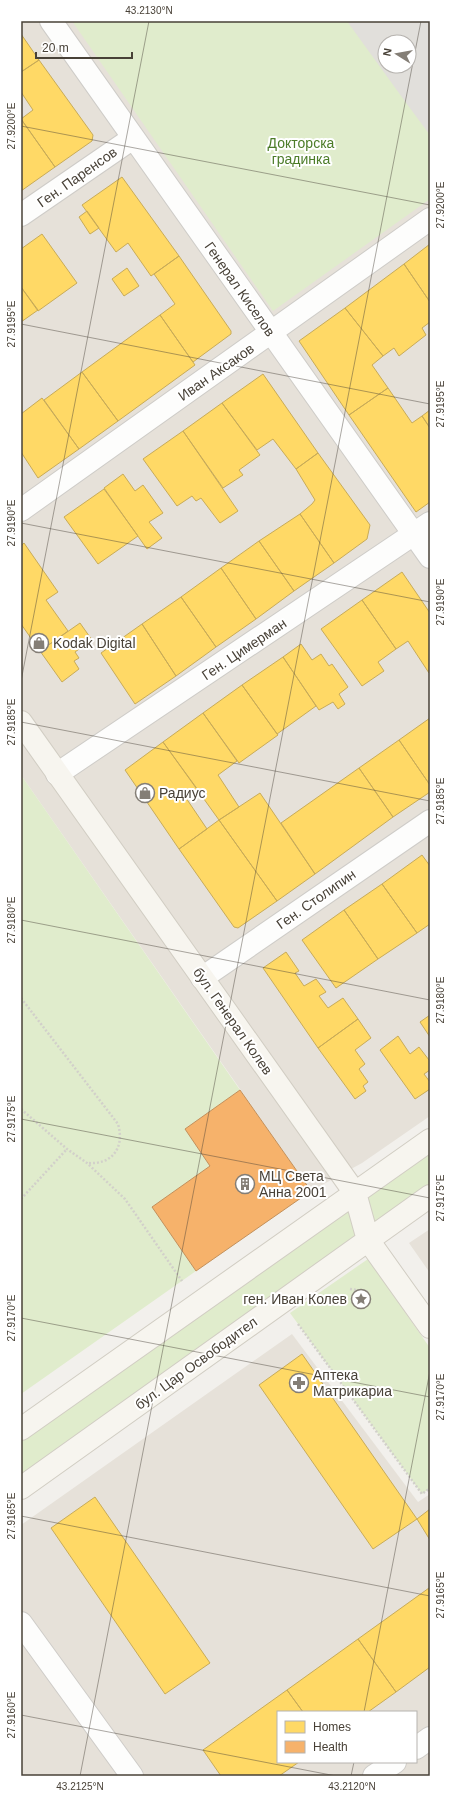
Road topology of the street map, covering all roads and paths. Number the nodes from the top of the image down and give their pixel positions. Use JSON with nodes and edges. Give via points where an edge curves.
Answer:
{"nodes":[{"id":1,"x":51,"y":21,"type":"edge"},
{"id":2,"x":133,"y":138,"type":"junction"},
{"id":3,"x":21,"y":215,"type":"edge"},
{"id":4,"x":430,"y":219,"type":"edge"},
{"id":5,"x":271,"y":332,"type":"junction"},
{"id":6,"x":21,"y":510,"type":"edge"},
{"id":7,"x":422,"y":529,"type":"edge"},
{"id":8,"x":430,"y":557,"type":"edge"},
{"id":9,"x":21,"y":722,"type":"edge"},
{"id":10,"x":57,"y":774,"type":"junction"},
{"id":11,"x":430,"y":821,"type":"edge"},
{"id":12,"x":202,"y":978,"type":"junction"},
{"id":13,"x":21,"y":998,"type":"edge"},
{"id":14,"x":21,"y":1109,"type":"edge"},
{"id":15,"x":430,"y":1140,"type":"edge"},
{"id":16,"x":67,"y":1149,"type":"junction"},
{"id":17,"x":87,"y":1163,"type":"junction"},
{"id":18,"x":355,"y":1193,"type":"junction"},
{"id":19,"x":430,"y":1196,"type":"edge"},
{"id":20,"x":21,"y":1199,"type":"edge"},
{"id":21,"x":368,"y":1240,"type":"junction"},
{"id":22,"x":308,"y":1282,"type":"junction"},
{"id":23,"x":410,"y":1299,"type":"junction"},
{"id":24,"x":281,"y":1301,"type":"junction"},
{"id":25,"x":200,"y":1303,"type":"junction"},
{"id":26,"x":430,"y":1327,"type":"edge"},
{"id":27,"x":21,"y":1429,"type":"edge"},
{"id":28,"x":21,"y":1488,"type":"edge"},
{"id":29,"x":430,"y":1488,"type":"edge"},
{"id":30,"x":21,"y":1623,"type":"edge"},
{"id":31,"x":430,"y":1738,"type":"edge"},
{"id":32,"x":417,"y":1747,"type":"edge"},
{"id":33,"x":394,"y":1763,"type":"edge"},
{"id":34,"x":132,"y":1776,"type":"edge"},
{"id":35,"x":374,"y":1776,"type":"edge"}],
"edges":[{"from":1,"to":2,"type":"street","name":"Генерал Киселов"},
{"from":2,"to":3,"type":"street","name":"Ген. Паренсов"},
{"from":2,"to":5,"type":"street","name":"Генерал Киселов"},
{"from":4,"to":5,"type":"street","name":"Иван Аксаков"},
{"from":5,"to":6,"type":"street","name":"Иван Аксаков"},
{"from":5,"to":7,"type":"street","name":"Генерал Киселов"},
{"from":7,"to":8,"type":"street","name":"Генерал Киселов"},
{"from":7,"to":10,"type":"street","name":"Ген. Цимерман"},
{"from":9,"to":10,"type":"main road","name":"бул. Генерал Колев"},
{"from":10,"to":12,"type":"main road","name":"бул. Генерал Колев"},
{"from":11,"to":12,"type":"street","name":"Ген. Столипин"},
{"from":12,"to":18,"type":"main road","name":"бул. Генерал Колев"},
{"from":13,"to":17,"type":"path","via":[[118,1124],[120,1140],[112,1156],[96,1164]]},
{"from":14,"to":16,"type":"path"},
{"from":15,"to":18,"type":"main road"},
{"from":16,"to":17,"type":"path"},
{"from":16,"to":20,"type":"path"},
{"from":17,"to":25,"type":"path","via":[[125,1199]]},
{"from":18,"to":21,"type":"main road","name":"бул. Генерал Колев"},
{"from":18,"to":25,"type":"main road"},
{"from":19,"to":21,"type":"main road","name":"бул. Цар Освободител"},
{"from":21,"to":22,"type":"main road","name":"бул. Цар Освободител"},
{"from":21,"to":23,"type":"main road","name":"бул. Генерал Колев"},
{"from":22,"to":23,"type":"path"},
{"from":22,"to":24,"type":"main road","name":"бул. Цар Освободител"},
{"from":23,"to":26,"type":"main road","name":"бул. Генерал Колев"},
{"from":24,"to":28,"type":"main road","name":"бул. Цар Освободител"},
{"from":24,"to":29,"type":"path","via":[[422,1494]]},
{"from":25,"to":27,"type":"main road"},
{"from":30,"to":34,"type":"street"},
{"from":31,"to":32,"type":"street"},
{"from":33,"to":35,"type":"street"}]}
